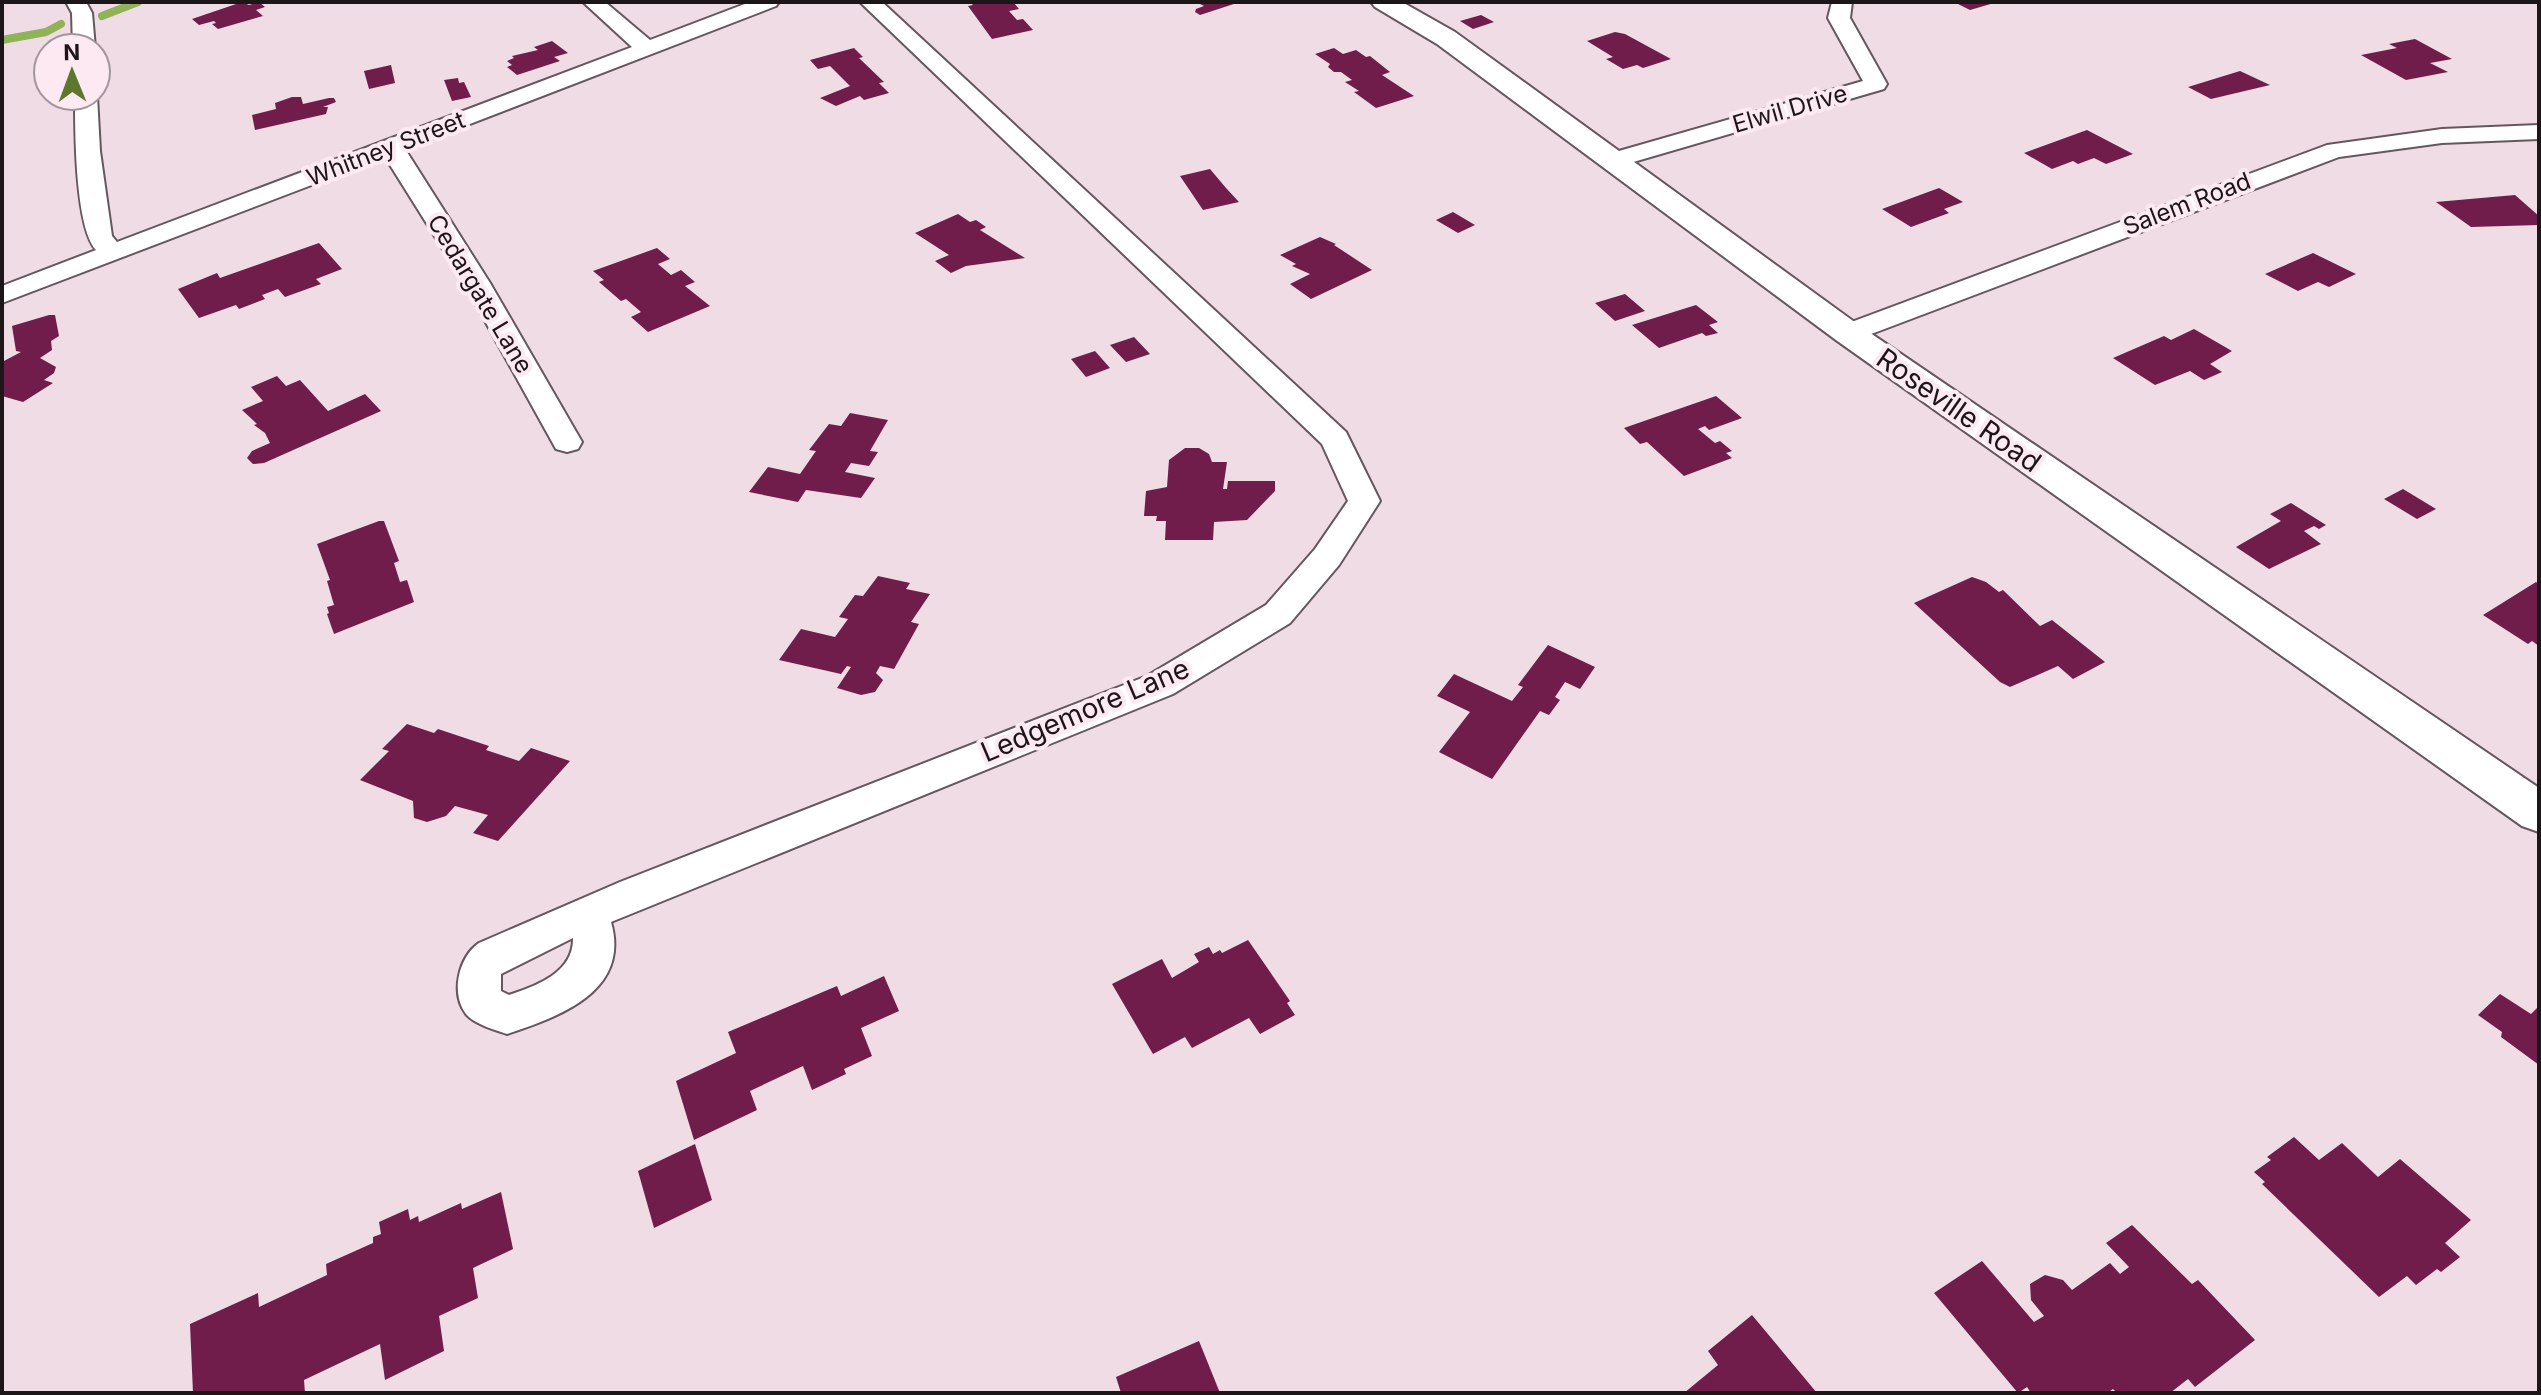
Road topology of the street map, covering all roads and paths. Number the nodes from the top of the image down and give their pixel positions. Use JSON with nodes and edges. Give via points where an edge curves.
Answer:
{"nodes":[{"id":1,"x":76,"y":2,"type":"edge"},
{"id":2,"x":593,"y":2,"type":"edge"},
{"id":3,"x":769,"y":2,"type":"edge"},
{"id":4,"x":870,"y":2,"type":"edge"},
{"id":5,"x":1384,"y":2,"type":"edge"},
{"id":6,"x":1842,"y":2,"type":"edge"},
{"id":7,"x":738,"y":7,"type":"edge"},
{"id":8,"x":83,"y":32,"type":"edge"},
{"id":9,"x":646,"y":48,"type":"junction"},
{"id":10,"x":87,"y":112,"type":"edge"},
{"id":11,"x":2539,"y":132,"type":"edge"},
{"id":12,"x":391,"y":147,"type":"junction"},
{"id":13,"x":1614,"y":160,"type":"junction"},
{"id":14,"x":113,"y":253,"type":"junction"},
{"id":15,"x":2,"y":295,"type":"edge"},
{"id":16,"x":1848,"y":333,"type":"junction"},
{"id":17,"x":567,"y":442,"type":"dead end"},
{"id":18,"x":2539,"y":813,"type":"edge"},
{"id":19,"x":588,"y":914,"type":"dead end"}],
"edges":[{"from":1,"to":8,"type":"street"},
{"from":2,"to":9,"type":"street"},
{"from":3,"to":7,"type":"street","name":"Whitney Street"},
{"from":4,"to":19,"type":"street","name":"Ledgemore Lane","via":[[1335,439],[1364,501],[1327,557],[1278,614],[1160,685]]},
{"from":5,"to":13,"type":"street","name":"Roseville Road","via":[[1446,38]]},
{"from":6,"to":13,"type":"street","name":"Elwil Drive","via":[[1839,18],[1876,84]]},
{"from":7,"to":9,"type":"street","name":"Whitney Street"},
{"from":9,"to":12,"type":"street","name":"Whitney Street"},
{"from":10,"to":14,"type":"street","via":[[99,238]]},
{"from":11,"to":16,"type":"street","name":"Salem Road","via":[[2442,136],[2335,150]]},
{"from":12,"to":14,"type":"street","name":"Whitney Street"},
{"from":12,"to":17,"type":"street","name":"Cedargate Lane","via":[[477,283]]},
{"from":13,"to":16,"type":"street","name":"Roseville Road"},
{"from":14,"to":15,"type":"street","name":"Whitney Street"},
{"from":16,"to":18,"type":"street","name":"Roseville Road"}]}
